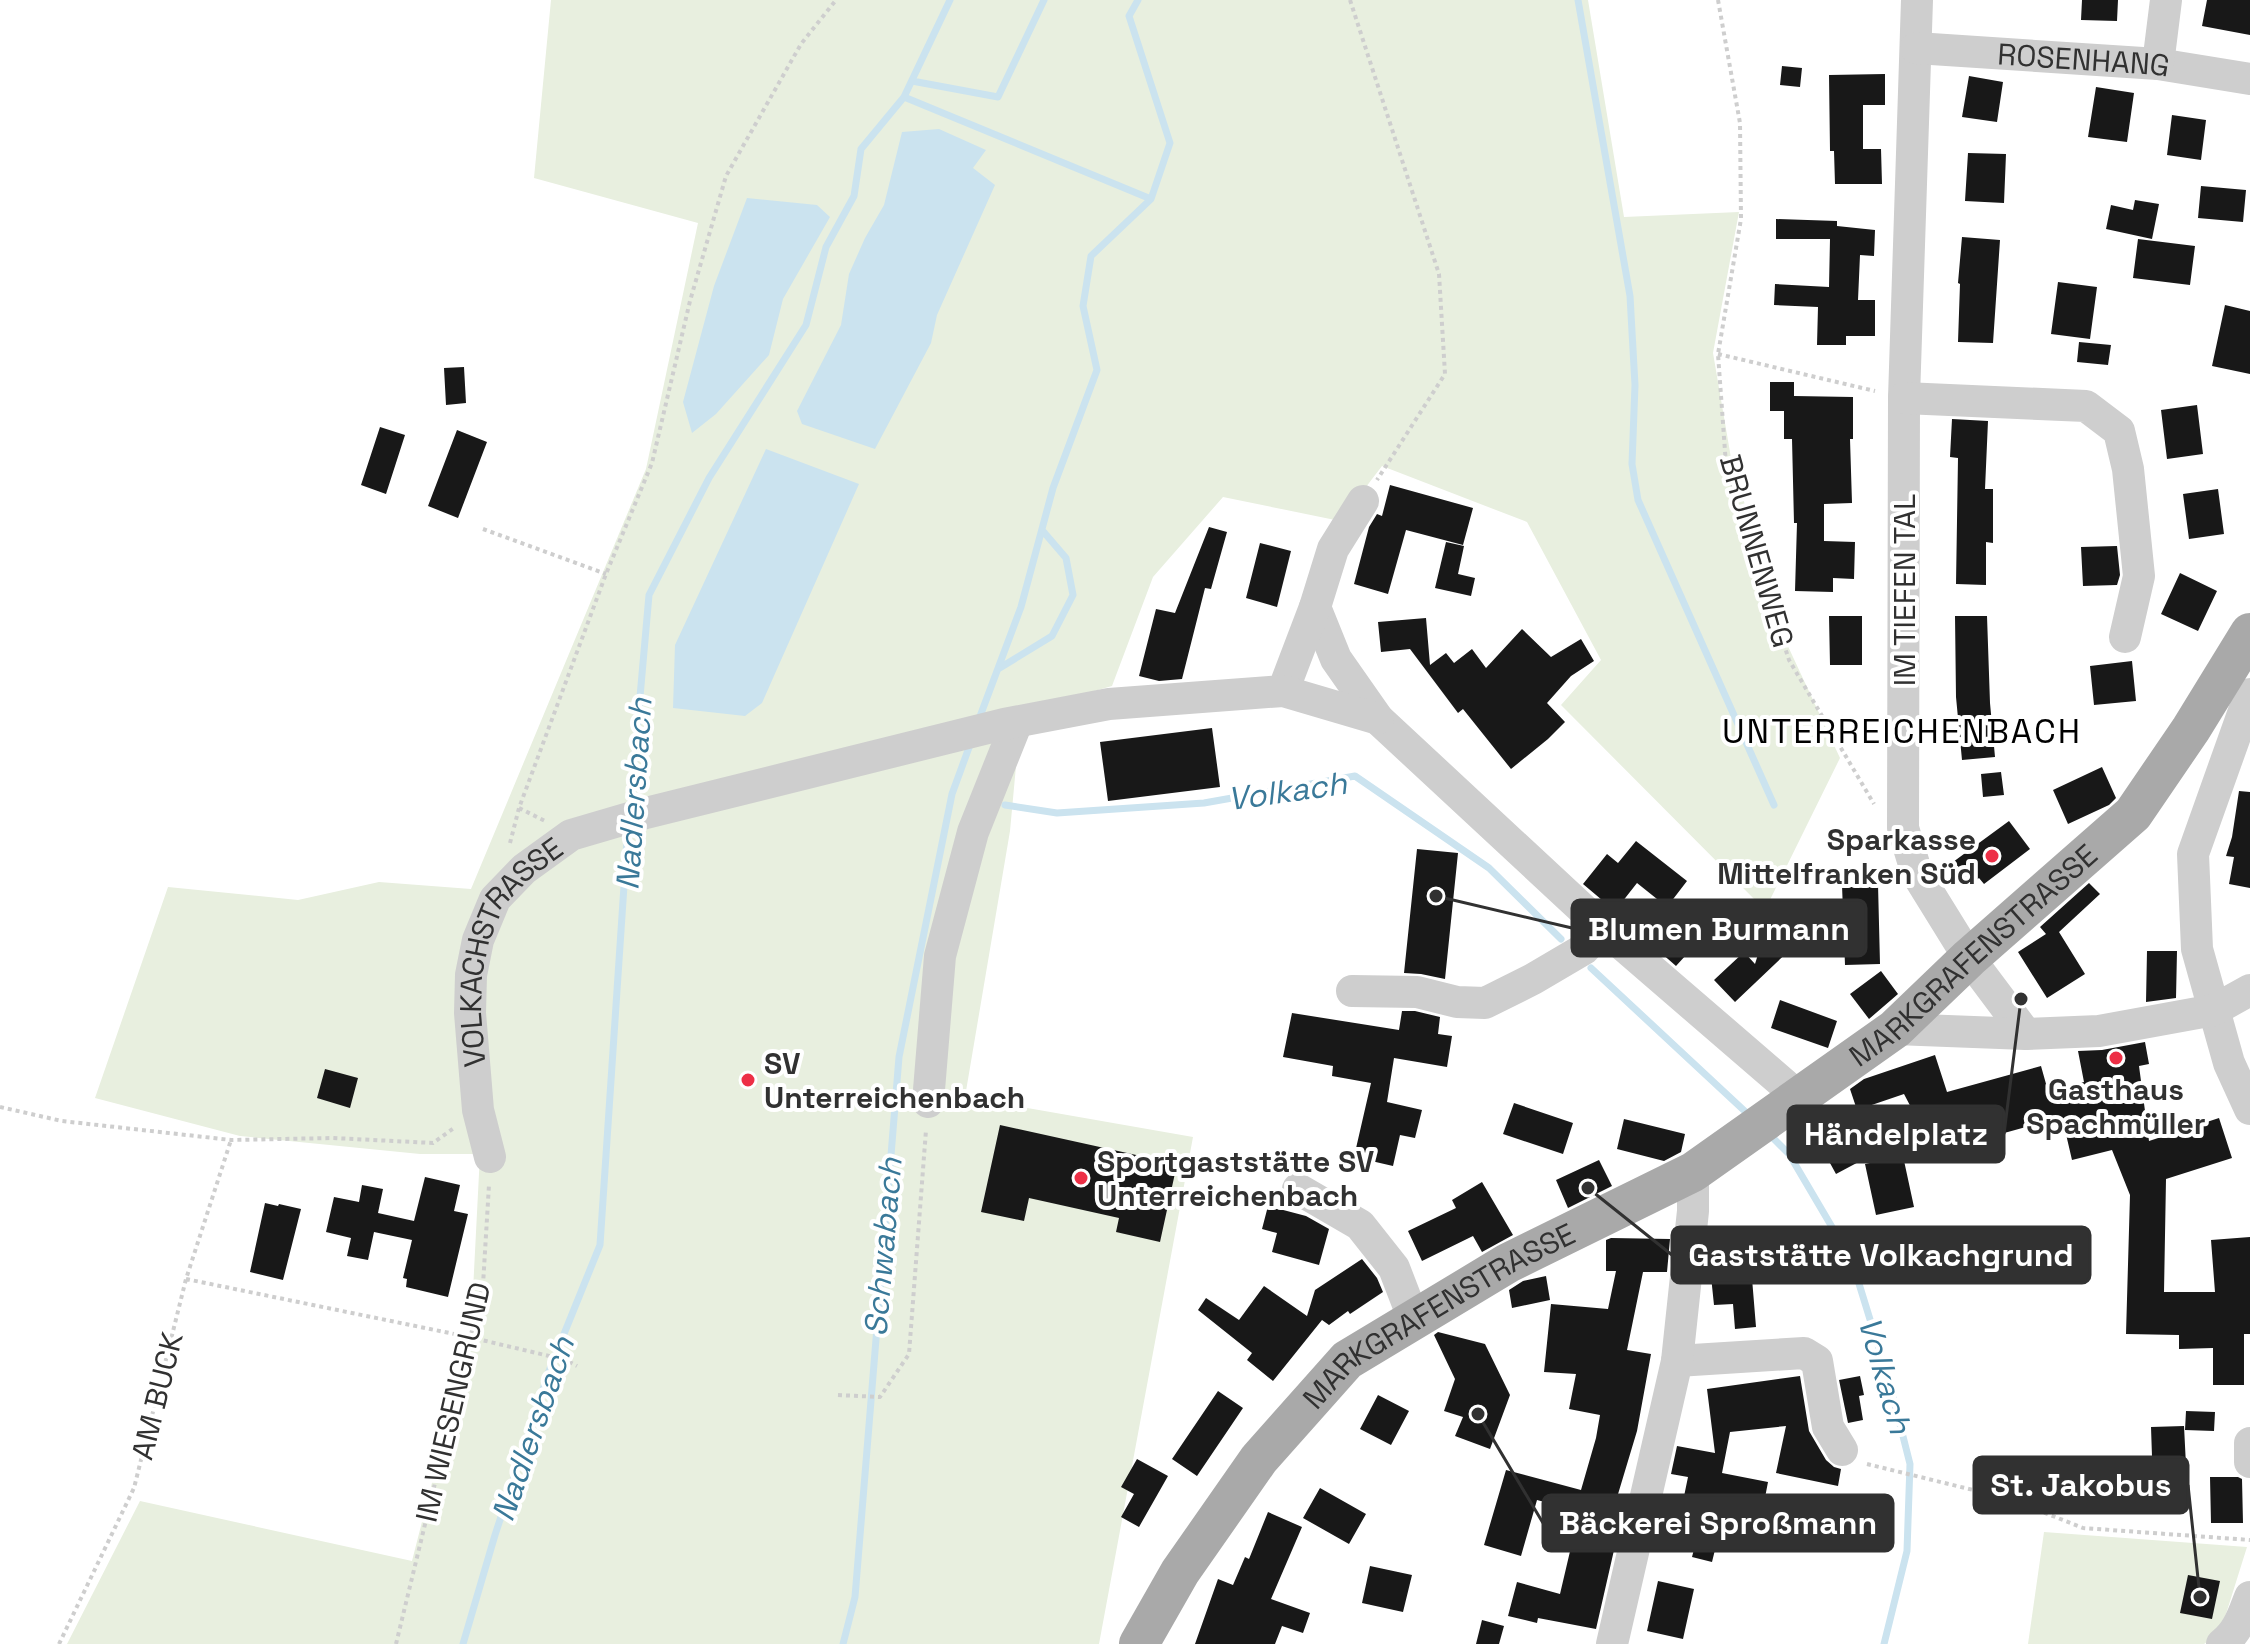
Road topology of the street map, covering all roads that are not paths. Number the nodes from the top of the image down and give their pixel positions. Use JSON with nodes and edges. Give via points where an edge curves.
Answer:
{"nodes":[{"id":1,"x":1917,"y":0,"type":"edge"},
{"id":2,"x":2166,"y":0,"type":"edge"},
{"id":3,"x":1916,"y":48,"type":"junction"},
{"id":4,"x":2158,"y":64,"type":"junction"},
{"id":5,"x":2250,"y":79,"type":"edge"},
{"id":6,"x":1904,"y":398,"type":"junction"},
{"id":7,"x":1363,"y":501,"type":"road end"},
{"id":8,"x":1315,"y":607,"type":"junction"},
{"id":9,"x":2250,"y":633,"type":"edge"},
{"id":10,"x":2125,"y":637,"type":"dead end"},
{"id":11,"x":1283,"y":691,"type":"junction"},
{"id":12,"x":2250,"y":694,"type":"edge"},
{"id":13,"x":1378,"y":719,"type":"junction"},
{"id":14,"x":1010,"y":723,"type":"junction"},
{"id":15,"x":2243,"y":734,"type":"edge"},
{"id":16,"x":1603,"y":928,"type":"junction"},
{"id":17,"x":1969,"y":958,"type":"junction"},
{"id":18,"x":2250,"y":990,"type":"edge"},
{"id":19,"x":1352,"y":991,"type":"dead end"},
{"id":20,"x":2214,"y":1010,"type":"junction"},
{"id":21,"x":1895,"y":1029,"type":"junction"},
{"id":22,"x":2026,"y":1034,"type":"junction"},
{"id":23,"x":918,"y":1101,"type":"road end"},
{"id":24,"x":1792,"y":1102,"type":"junction"},
{"id":25,"x":2250,"y":1109,"type":"edge"},
{"id":26,"x":490,"y":1157,"type":"road end"},
{"id":27,"x":1693,"y":1172,"type":"junction"},
{"id":28,"x":1298,"y":1189,"type":"dead end"},
{"id":29,"x":1414,"y":1320,"type":"junction"},
{"id":30,"x":1677,"y":1361,"type":"junction"},
{"id":31,"x":2250,"y":1443,"type":"edge"},
{"id":32,"x":1842,"y":1450,"type":"dead end"},
{"id":33,"x":2250,"y":1462,"type":"edge"},
{"id":34,"x":2250,"y":1597,"type":"edge"},
{"id":35,"x":1139,"y":1644,"type":"edge"},
{"id":36,"x":1612,"y":1644,"type":"edge"},
{"id":37,"x":2222,"y":1644,"type":"edge"}],
"edges":[{"from":1,"to":3,"type":"street","name":"IM TIEFEN TAL"},
{"from":2,"to":4,"type":"street"},
{"from":3,"to":4,"type":"street","name":"ROSENHANG"},
{"from":3,"to":6,"type":"street","name":"IM TIEFEN TAL"},
{"from":4,"to":5,"type":"street","name":"ROSENHANG"},
{"from":6,"to":10,"type":"street","via":[[2086,406],[2119,431],[2139,576]]},
{"from":6,"to":17,"type":"street","name":"IM TIEFEN TAL","via":[[1903,828],[1917,874]]},
{"from":7,"to":8,"type":"street","via":[[1333,549]]},
{"from":8,"to":11,"type":"street"},
{"from":8,"to":13,"type":"street","name":"VOLKACHSTRASSE","via":[[1336,659]]},
{"from":9,"to":17,"type":"main road","name":"MARKGRAFENSTRASSE","via":[[2133,814]]},
{"from":11,"to":13,"type":"street","name":"VOLKACHSTRASSE"},
{"from":11,"to":14,"type":"street","name":"VOLKACHSTRASSE","via":[[1109,704]]},
{"from":12,"to":15,"type":"street"},
{"from":13,"to":16,"type":"street","name":"VOLKACHSTRASSE"},
{"from":14,"to":23,"type":"street","via":[[973,832],[940,956]]},
{"from":14,"to":26,"type":"street","name":"VOLKACHSTRASSE","via":[[571,835],[524,869],[495,899],[471,975],[478,1110]]},
{"from":15,"to":20,"type":"street","via":[[2193,854],[2197,949]]},
{"from":16,"to":19,"type":"street","via":[[1584,949],[1485,1003],[1417,992]]},
{"from":16,"to":24,"type":"street","name":"VOLKACHSTRASSE"},
{"from":17,"to":21,"type":"main road","name":"MARKGRAFENSTRASSE"},
{"from":17,"to":22,"type":"street","name":"IM TIEFEN TAL"},
{"from":18,"to":20,"type":"street"},
{"from":20,"to":22,"type":"street","via":[[2099,1031]]},
{"from":20,"to":25,"type":"street","via":[[2229,1063]]},
{"from":21,"to":22,"type":"street"},
{"from":21,"to":24,"type":"main road","name":"MARKGRAFENSTRASSE"},
{"from":24,"to":27,"type":"main road","name":"MARKGRAFENSTRASSE"},
{"from":27,"to":29,"type":"main road","name":"MARKGRAFENSTRASSE","via":[[1508,1263]]},
{"from":27,"to":30,"type":"street"},
{"from":28,"to":29,"type":"street","via":[[1360,1225],[1394,1268]]},
{"from":29,"to":35,"type":"main road","name":"MARKGRAFENSTRASSE","via":[[1347,1360],[1259,1459],[1180,1572]]},
{"from":30,"to":32,"type":"street","via":[[1804,1353],[1817,1361],[1828,1427]]},
{"from":30,"to":36,"type":"street"},
{"from":31,"to":33,"type":"street"},
{"from":34,"to":37,"type":"street","via":[[2240,1622]]}]}
